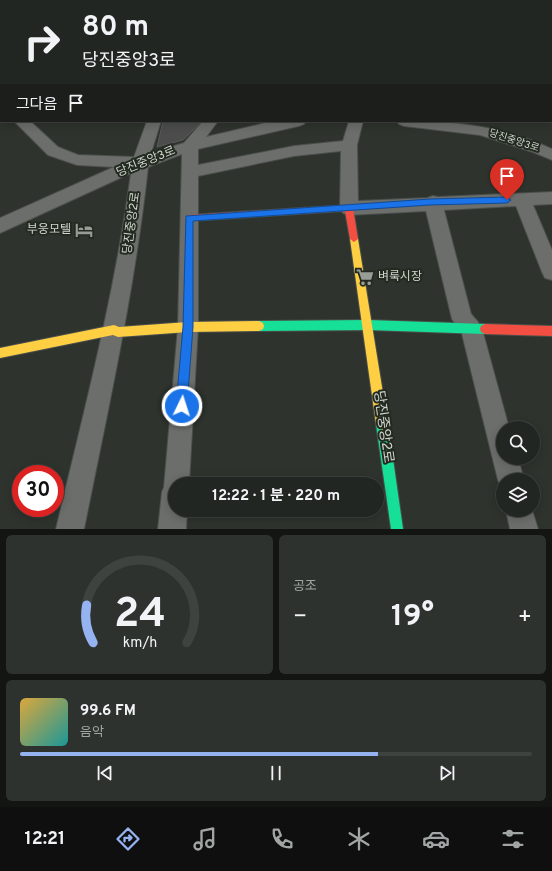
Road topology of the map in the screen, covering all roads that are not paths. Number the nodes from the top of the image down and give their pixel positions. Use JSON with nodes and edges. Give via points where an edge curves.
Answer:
{"nodes":[{"id":1,"x":22,"y":122,"type":"edge"},
{"id":2,"x":154,"y":122,"type":"edge"},
{"id":3,"x":209,"y":122,"type":"edge"},
{"id":4,"x":294,"y":122,"type":"edge"},
{"id":5,"x":356,"y":122,"type":"edge"},
{"id":6,"x":413,"y":122,"type":"edge"},
{"id":7,"x":349,"y":145,"type":"junction"},
{"id":8,"x":190,"y":146,"type":"junction"},
{"id":9,"x":552,"y":155,"type":"edge"},
{"id":10,"x":140,"y":163,"type":"junction"},
{"id":11,"x":190,"y":172,"type":"junction"},
{"id":12,"x":552,"y":198,"type":"edge"},
{"id":13,"x":522,"y":200,"type":"junction"},
{"id":14,"x":433,"y":202,"type":"junction"},
{"id":15,"x":349,"y":208,"type":"junction"},
{"id":16,"x":189,"y":218,"type":"junction"},
{"id":17,"x":0,"y":226,"type":"edge"},
{"id":18,"x":552,"y":272,"type":"edge"},
{"id":19,"x":368,"y":325,"type":"junction"},
{"id":20,"x":188,"y":327,"type":"junction"},
{"id":21,"x":471,"y":329,"type":"junction"},
{"id":22,"x":114,"y":330,"type":"junction"},
{"id":23,"x":552,"y":330,"type":"edge"},
{"id":24,"x":0,"y":353,"type":"edge"},
{"id":25,"x":496,"y":424,"type":"edge"},
{"id":26,"x":177,"y":477,"type":"edge"},
{"id":27,"x":173,"y":517,"type":"edge"},
{"id":28,"x":521,"y":517,"type":"edge"},
{"id":29,"x":70,"y":529,"type":"edge"},
{"id":30,"x":172,"y":529,"type":"edge"},
{"id":31,"x":397,"y":529,"type":"edge"},
{"id":32,"x":524,"y":529,"type":"edge"}],
"edges":[{"from":1,"to":10,"type":"street","via":[[53,151],[77,160]]},
{"from":2,"to":10,"type":"street","name":"당진중앙2로"},
{"from":3,"to":8,"type":"street"},
{"from":4,"to":8,"type":"street","name":"당진중앙3로","via":[[234,133]]},
{"from":5,"to":7,"type":"street"},
{"from":6,"to":9,"type":"street","name":"당진중앙3로","via":[[481,130]]},
{"from":7,"to":11,"type":"street","via":[[294,152]]},
{"from":7,"to":15,"type":"street"},
{"from":8,"to":10,"type":"street","name":"당진중앙3로"},
{"from":8,"to":11,"type":"street"},
{"from":10,"to":17,"type":"street","name":"당진중앙3로"},
{"from":10,"to":22,"type":"street","name":"당진중앙2로","via":[[133,223]]},
{"from":11,"to":16,"type":"street"},
{"from":12,"to":13,"type":"street"},
{"from":13,"to":14,"type":"street"},
{"from":13,"to":18,"type":"street"},
{"from":14,"to":15,"type":"street"},
{"from":14,"to":21,"type":"street","via":[[462,320]]},
{"from":15,"to":16,"type":"street"},
{"from":15,"to":19,"type":"street","name":"당진중앙2로"},
{"from":16,"to":20,"type":"street"},
{"from":19,"to":20,"type":"street"},
{"from":19,"to":21,"type":"street"},
{"from":19,"to":31,"type":"street","name":"당진중앙2로"},
{"from":20,"to":22,"type":"street","via":[[118,332]]},
{"from":20,"to":26,"type":"street"},
{"from":21,"to":23,"type":"street"},
{"from":21,"to":25,"type":"street"},
{"from":22,"to":24,"type":"street"},
{"from":22,"to":29,"type":"street","name":"당진중앙2로"},
{"from":27,"to":30,"type":"street"},
{"from":28,"to":32,"type":"street"}]}
